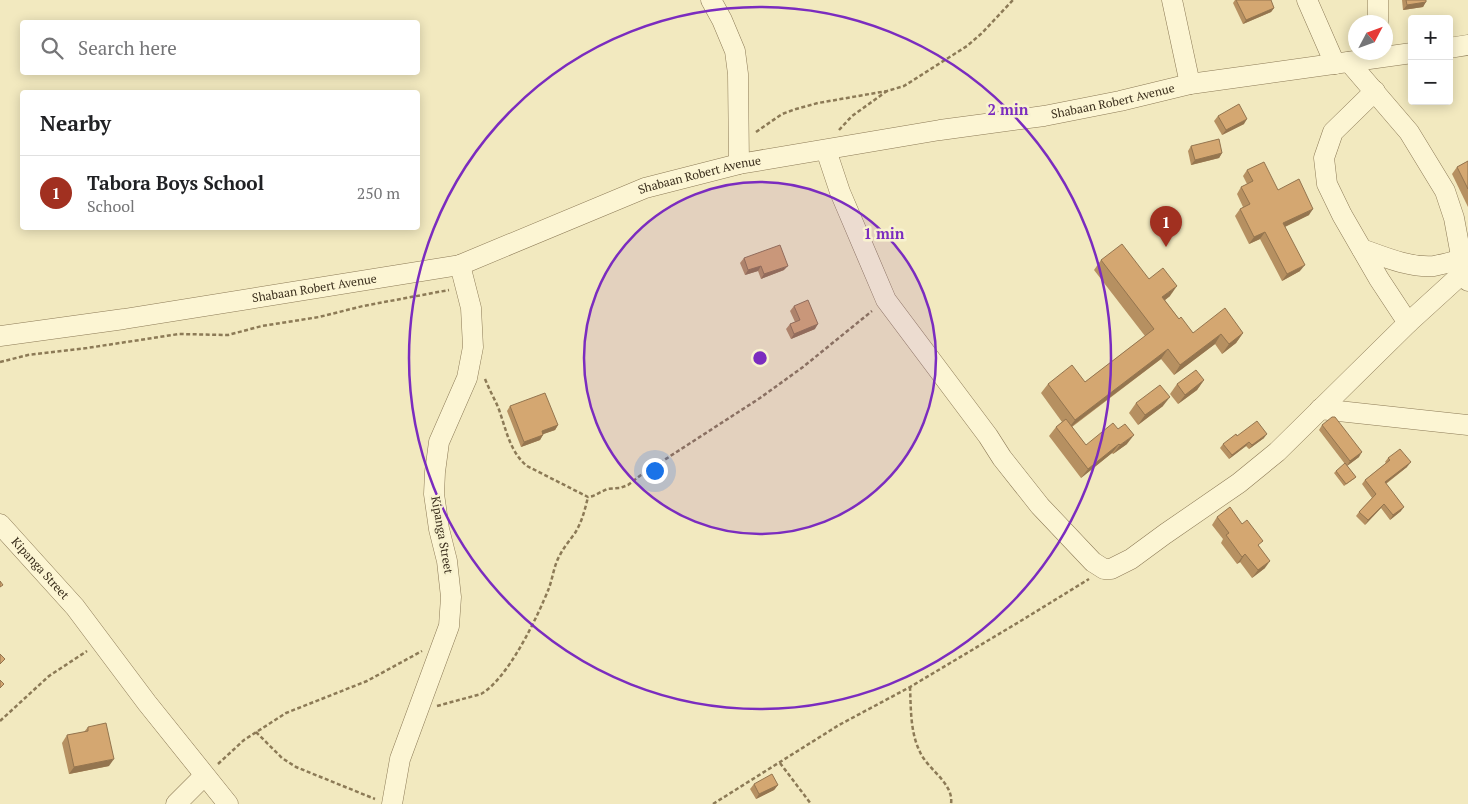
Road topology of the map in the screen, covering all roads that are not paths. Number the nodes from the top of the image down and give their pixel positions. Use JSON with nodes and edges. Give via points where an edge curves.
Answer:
{"nodes":[{"id":1,"x":710,"y":0,"type":"edge"},
{"id":2,"x":1172,"y":0,"type":"edge"},
{"id":3,"x":1307,"y":0,"type":"edge"},
{"id":4,"x":1378,"y":0,"type":"edge"},
{"id":5,"x":1378,"y":15,"type":"edge"},
{"id":6,"x":1468,"y":45,"type":"edge"},
{"id":7,"x":1453,"y":47,"type":"edge"},
{"id":8,"x":1408,"y":53,"type":"edge"},
{"id":9,"x":1393,"y":54,"type":"edge"},
{"id":10,"x":1356,"y":60,"type":"edge"},
{"id":11,"x":1342,"y":63,"type":"junction"},
{"id":12,"x":1190,"y":84,"type":"junction"},
{"id":13,"x":1375,"y":91,"type":"junction"},
{"id":14,"x":826,"y":150,"type":"junction"},
{"id":15,"x":739,"y":155,"type":"junction"},
{"id":16,"x":1362,"y":249,"type":"junction"},
{"id":17,"x":460,"y":265,"type":"junction"},
{"id":18,"x":1464,"y":270,"type":"edge"},
{"id":19,"x":1408,"y":323,"type":"junction"},
{"id":20,"x":0,"y":336,"type":"edge"},
{"id":21,"x":1320,"y":410,"type":"junction"},
{"id":22,"x":1468,"y":425,"type":"edge"},
{"id":23,"x":0,"y":524,"type":"edge"},
{"id":24,"x":204,"y":776,"type":"junction"},
{"id":25,"x":385,"y":802,"type":"edge"},
{"id":26,"x":176,"y":804,"type":"edge"},
{"id":27,"x":228,"y":804,"type":"edge"}],
"edges":[{"from":1,"to":15,"type":"street","via":[[735,51]]},
{"from":2,"to":12,"type":"street"},
{"from":3,"to":11,"type":"street"},
{"from":4,"to":5,"type":"street"},
{"from":6,"to":7,"type":"street"},
{"from":8,"to":9,"type":"street","name":"Shabaan Robert Avenue"},
{"from":10,"to":11,"type":"street","name":"Shabaan Robert Avenue"},
{"from":11,"to":12,"type":"street","name":"Shabaan Robert Avenue"},
{"from":11,"to":13,"type":"street"},
{"from":12,"to":14,"type":"street","name":"Shabaan Robert Avenue","via":[[1044,116]]},
{"from":13,"to":16,"type":"street","via":[[1333,132],[1324,158],[1327,184]]},
{"from":13,"to":18,"type":"street","via":[[1409,132],[1445,191]]},
{"from":14,"to":15,"type":"street","name":"Shabaan Robert Avenue"},
{"from":14,"to":21,"type":"street","via":[[840,192],[886,300],[1029,493],[1082,551],[1104,569],[1131,559],[1239,483]]},
{"from":15,"to":17,"type":"street","name":"Shabaan Robert Avenue","via":[[645,188]]},
{"from":16,"to":18,"type":"street","via":[[1418,265]]},
{"from":16,"to":19,"type":"street"},
{"from":17,"to":20,"type":"street","name":"Shabaan Robert Avenue"},
{"from":17,"to":25,"type":"street","name":"Kipanga Street","via":[[471,308],[474,347],[467,378],[439,442],[434,494],[438,529],[447,561],[451,597],[449,626]]},
{"from":18,"to":19,"type":"street"},
{"from":19,"to":21,"type":"street"},
{"from":21,"to":22,"type":"street"},
{"from":23,"to":24,"type":"street","name":"Kipanga Street","via":[[75,607]]},
{"from":24,"to":26,"type":"street"},
{"from":24,"to":27,"type":"street","name":"Kipanga Street"}]}
